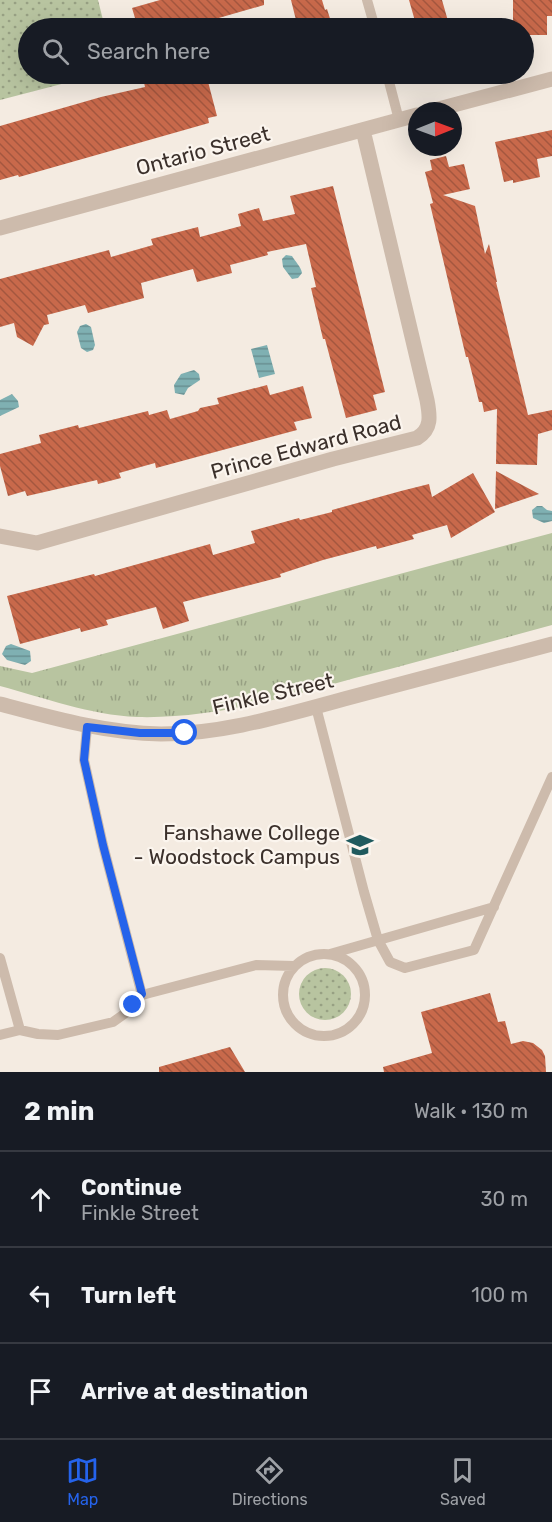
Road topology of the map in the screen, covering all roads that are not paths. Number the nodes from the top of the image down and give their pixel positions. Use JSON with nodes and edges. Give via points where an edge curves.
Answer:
{"nodes":[{"id":1,"x":367,"y":0,"type":"edge"},
{"id":2,"x":372,"y":18,"type":"edge"},
{"id":3,"x":552,"y":79,"type":"edge"},
{"id":4,"x":390,"y":84,"type":"edge"},
{"id":5,"x":533,"y":84,"type":"edge"},
{"id":6,"x":534,"y":84,"type":"edge"},
{"id":7,"x":462,"y":103,"type":"edge"},
{"id":8,"x":408,"y":118,"type":"edge"},
{"id":9,"x":399,"y":120,"type":"junction"},
{"id":10,"x":363,"y":130,"type":"junction"},
{"id":11,"x":0,"y":228,"type":"edge"},
{"id":12,"x":0,"y":536,"type":"edge"},
{"id":13,"x":552,"y":644,"type":"edge"},
{"id":14,"x":0,"y":704,"type":"edge"},
{"id":15,"x":316,"y":707,"type":"junction"},
{"id":16,"x":87,"y":727,"type":"junction"},
{"id":17,"x":552,"y":777,"type":"edge"},
{"id":18,"x":495,"y":907,"type":"junction"},
{"id":19,"x":378,"y":940,"type":"junction"},
{"id":20,"x":330,"y":954,"type":"junction"},
{"id":21,"x":0,"y":958,"type":"edge"},
{"id":22,"x":294,"y":966,"type":"junction"},
{"id":23,"x":142,"y":994,"type":"junction"},
{"id":24,"x":20,"y":1030,"type":"junction"},
{"id":25,"x":0,"y":1035,"type":"edge"}],
"edges":[{"from":1,"to":2,"type":"lane"},
{"from":3,"to":6,"type":"street"},
{"from":4,"to":9,"type":"lane"},
{"from":5,"to":7,"type":"street"},
{"from":8,"to":9,"type":"street","name":"Ontario Street"},
{"from":9,"to":10,"type":"street","name":"Ontario Street"},
{"from":10,"to":11,"type":"street","name":"Ontario Street"},
{"from":10,"to":12,"type":"street","name":"Prince Edward Road","via":[[427,400],[430,421],[424,434],[37,543]]},
{"from":13,"to":15,"type":"street","name":"Finkle Street"},
{"from":14,"to":16,"type":"street","name":"Finkle Street"},
{"from":15,"to":16,"type":"street","name":"Finkle Street","via":[[209,731],[140,733]]},
{"from":15,"to":19,"type":"lane"},
{"from":16,"to":23,"type":"lane","via":[[84,760]]},
{"from":17,"to":18,"type":"lane"},
{"from":18,"to":19,"type":"lane"},
{"from":18,"to":19,"type":"lane","via":[[474,950],[405,968],[390,962]]},
{"from":19,"to":20,"type":"lane"},
{"from":20,"to":22,"type":"lane","via":[[309,956]]},
{"from":20,"to":22,"type":"lane","via":[[354,967],[364,991],[358,1017],[337,1034],[310,1033],[289,1017],[283,991]]},
{"from":21,"to":24,"type":"lane"},
{"from":22,"to":23,"type":"lane","via":[[256,965]]},
{"from":23,"to":24,"type":"lane","via":[[113,1022],[58,1035]]},
{"from":24,"to":25,"type":"lane"}]}
